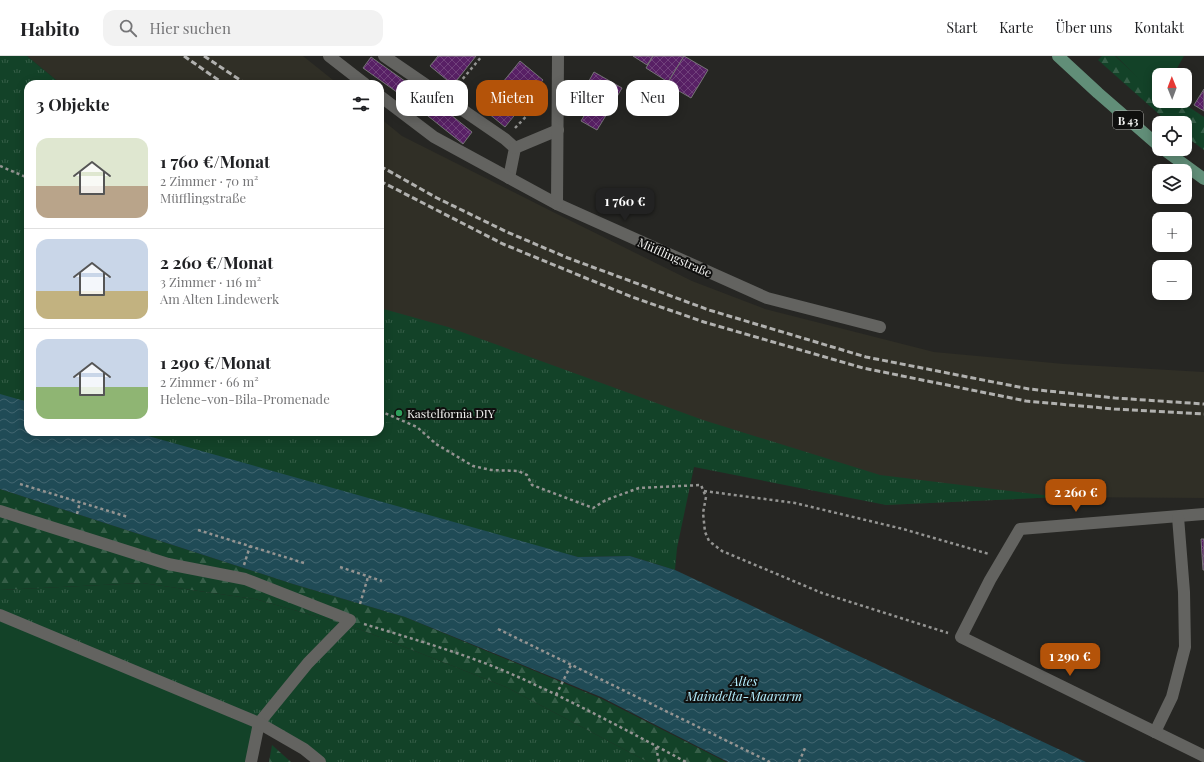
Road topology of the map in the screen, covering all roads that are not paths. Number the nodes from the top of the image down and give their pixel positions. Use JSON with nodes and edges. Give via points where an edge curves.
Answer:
{"nodes":[{"id":1,"x":329,"y":56,"type":"edge"},
{"id":2,"x":384,"y":56,"type":"edge"},
{"id":3,"x":558,"y":56,"type":"edge"},
{"id":4,"x":1058,"y":56,"type":"edge"},
{"id":5,"x":360,"y":80,"type":"edge"},
{"id":6,"x":384,"y":99,"type":"edge"},
{"id":7,"x":558,"y":130,"type":"junction"},
{"id":8,"x":1152,"y":140,"type":"edge"},
{"id":9,"x":515,"y":148,"type":"junction"},
{"id":10,"x":1173,"y":156,"type":"edge"},
{"id":11,"x":509,"y":178,"type":"junction"},
{"id":12,"x":1204,"y":179,"type":"edge"},
{"id":13,"x":557,"y":204,"type":"junction"},
{"id":14,"x":880,"y":327,"type":"dead end"},
{"id":15,"x":0,"y":511,"type":"edge"},
{"id":16,"x":1204,"y":514,"type":"edge"},
{"id":17,"x":1178,"y":516,"type":"junction"},
{"id":18,"x":0,"y":615,"type":"edge"},
{"id":19,"x":259,"y":723,"type":"junction"},
{"id":20,"x":1155,"y":732,"type":"junction"},
{"id":21,"x":1204,"y":756,"type":"edge"},
{"id":22,"x":251,"y":762,"type":"edge"},
{"id":23,"x":320,"y":762,"type":"edge"}],
"edges":[{"from":1,"to":5,"type":"street"},
{"from":2,"to":9,"type":"street"},
{"from":3,"to":7,"type":"street"},
{"from":4,"to":8,"type":"main road","number":"B 43"},
{"from":6,"to":11,"type":"street","name":"Müfflingstraße","via":[[434,137]]},
{"from":7,"to":9,"type":"street"},
{"from":7,"to":13,"type":"street"},
{"from":9,"to":11,"type":"street"},
{"from":10,"to":12,"type":"main road"},
{"from":11,"to":13,"type":"street","name":"Müfflingstraße"},
{"from":13,"to":14,"type":"street","name":"Müfflingstraße","via":[[767,298]]},
{"from":15,"to":19,"type":"street","via":[[168,564],[245,579],[350,620],[308,663]]},
{"from":16,"to":17,"type":"street"},
{"from":17,"to":20,"type":"street","via":[[1185,647],[1172,697]]},
{"from":17,"to":20,"type":"street","via":[[1020,529],[961,637]]},
{"from":18,"to":19,"type":"street"},
{"from":19,"to":22,"type":"street"},
{"from":19,"to":23,"type":"street","via":[[304,749]]},
{"from":20,"to":21,"type":"street"}]}
